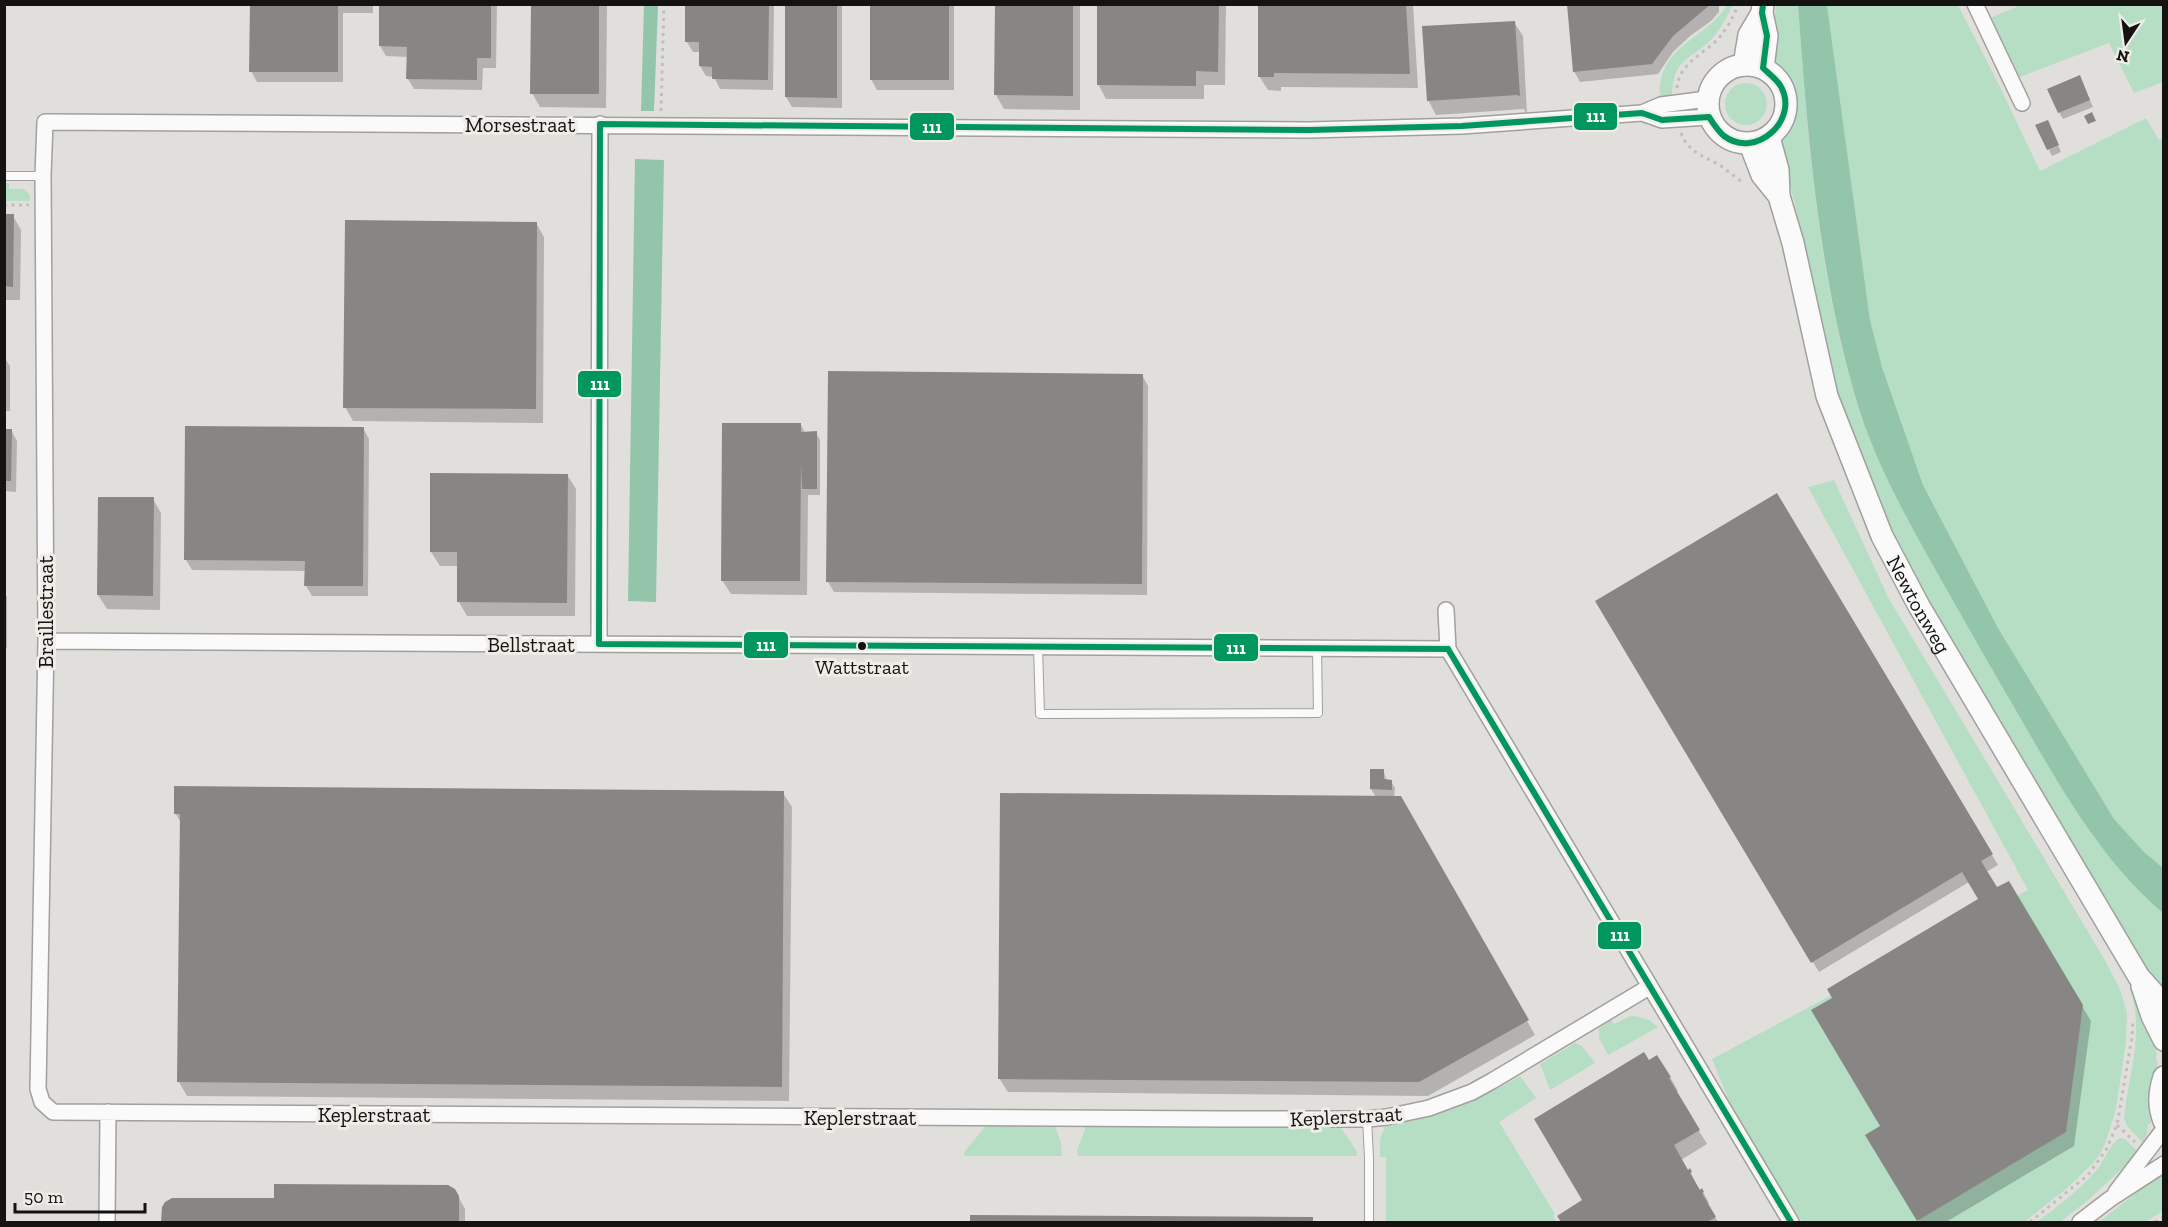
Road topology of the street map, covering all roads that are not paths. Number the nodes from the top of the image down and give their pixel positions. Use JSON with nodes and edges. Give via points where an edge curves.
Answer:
{"nodes":[{"id":1,"x":1975,"y":4,"type":"edge"},
{"id":2,"x":1763,"y":9,"type":"edge"},
{"id":3,"x":1753,"y":66,"type":"junction"},
{"id":4,"x":2022,"y":103,"type":"dead end"},
{"id":5,"x":1708,"y":108,"type":"junction"},
{"id":6,"x":45,"y":122,"type":"joint"},
{"id":7,"x":600,"y":124,"type":"junction"},
{"id":8,"x":1759,"y":140,"type":"junction"},
{"id":9,"x":4,"y":176,"type":"edge"},
{"id":10,"x":43,"y":176,"type":"junction"},
{"id":11,"x":1446,"y":610,"type":"dead end"},
{"id":12,"x":46,"y":641,"type":"junction"},
{"id":13,"x":598,"y":644,"type":"junction"},
{"id":14,"x":1038,"y":646,"type":"junction"},
{"id":15,"x":1317,"y":648,"type":"junction"},
{"id":16,"x":1448,"y":649,"type":"junction"},
{"id":17,"x":2139,"y":977,"type":"junction"},
{"id":18,"x":1649,"y":987,"type":"junction"},
{"id":19,"x":2163,"y":1005,"type":"edge"},
{"id":20,"x":2163,"y":1040,"type":"edge"},
{"id":21,"x":2163,"y":1077,"type":"edge"},
{"id":22,"x":42,"y":1102,"type":"joint"},
{"id":23,"x":108,"y":1112,"type":"junction"},
{"id":24,"x":1366,"y":1119,"type":"junction"},
{"id":25,"x":2163,"y":1121,"type":"edge"},
{"id":26,"x":2163,"y":1129,"type":"edge"},
{"id":27,"x":2163,"y":1164,"type":"edge"},
{"id":28,"x":2110,"y":1199,"type":"junction"},
{"id":29,"x":107,"y":1222,"type":"edge"},
{"id":30,"x":1369,"y":1222,"type":"edge"},
{"id":31,"x":1791,"y":1222,"type":"edge"},
{"id":32,"x":2080,"y":1222,"type":"edge"}],
"edges":[{"from":1,"to":4,"type":"street"},
{"from":2,"to":3,"type":"main road","via":[[1749,34]]},
{"from":3,"to":5,"type":"main road","via":[[1724,72],[1710,89]]},
{"from":3,"to":8,"type":"main road","via":[[1774,76],[1786,101],[1779,127]]},
{"from":5,"to":7,"type":"street","name":"Morsestraat","via":[[1661,105],[1642,113],[1462,126],[1309,130]]},
{"from":5,"to":8,"type":"main road","via":[[1715,128],[1725,137],[1736,142]]},
{"from":6,"to":7,"type":"street","name":"Morsestraat"},
{"from":6,"to":10,"type":"street","name":"Braillestraat"},
{"from":7,"to":13,"type":"street"},
{"from":8,"to":17,"type":"main road","name":"Newtonweg","via":[[1762,175],[1779,196],[1793,243],[1827,396],[1882,536],[1919,606]]},
{"from":9,"to":10,"type":"lane"},
{"from":10,"to":12,"type":"street","name":"Braillestraat"},
{"from":11,"to":16,"type":"street"},
{"from":12,"to":13,"type":"street","name":"Bellstraat"},
{"from":12,"to":22,"type":"street","name":"Braillestraat","via":[[38,1089]]},
{"from":13,"to":14,"type":"street","name":"Bellstraat"},
{"from":14,"to":15,"type":"street","name":"Bellstraat"},
{"from":14,"to":15,"type":"lane","via":[[1040,714],[1318,713]]},
{"from":15,"to":16,"type":"street","name":"Bellstraat"},
{"from":16,"to":18,"type":"street"},
{"from":17,"to":19,"type":"main road","name":"Newtonweg"},
{"from":17,"to":20,"type":"main road","name":"Newtonweg"},
{"from":18,"to":24,"type":"street","name":"Keplerstraat","via":[[1472,1092],[1429,1108]]},
{"from":18,"to":31,"type":"street"},
{"from":21,"to":25,"type":"main road","via":[[2159,1093]]},
{"from":22,"to":23,"type":"street","name":"Keplerstraat","via":[[53,1112]]},
{"from":23,"to":24,"type":"street","name":"Keplerstraat"},
{"from":23,"to":29,"type":"street"},
{"from":24,"to":30,"type":"lane"},
{"from":26,"to":28,"type":"street"},
{"from":27,"to":28,"type":"street"},
{"from":28,"to":32,"type":"street"}]}
